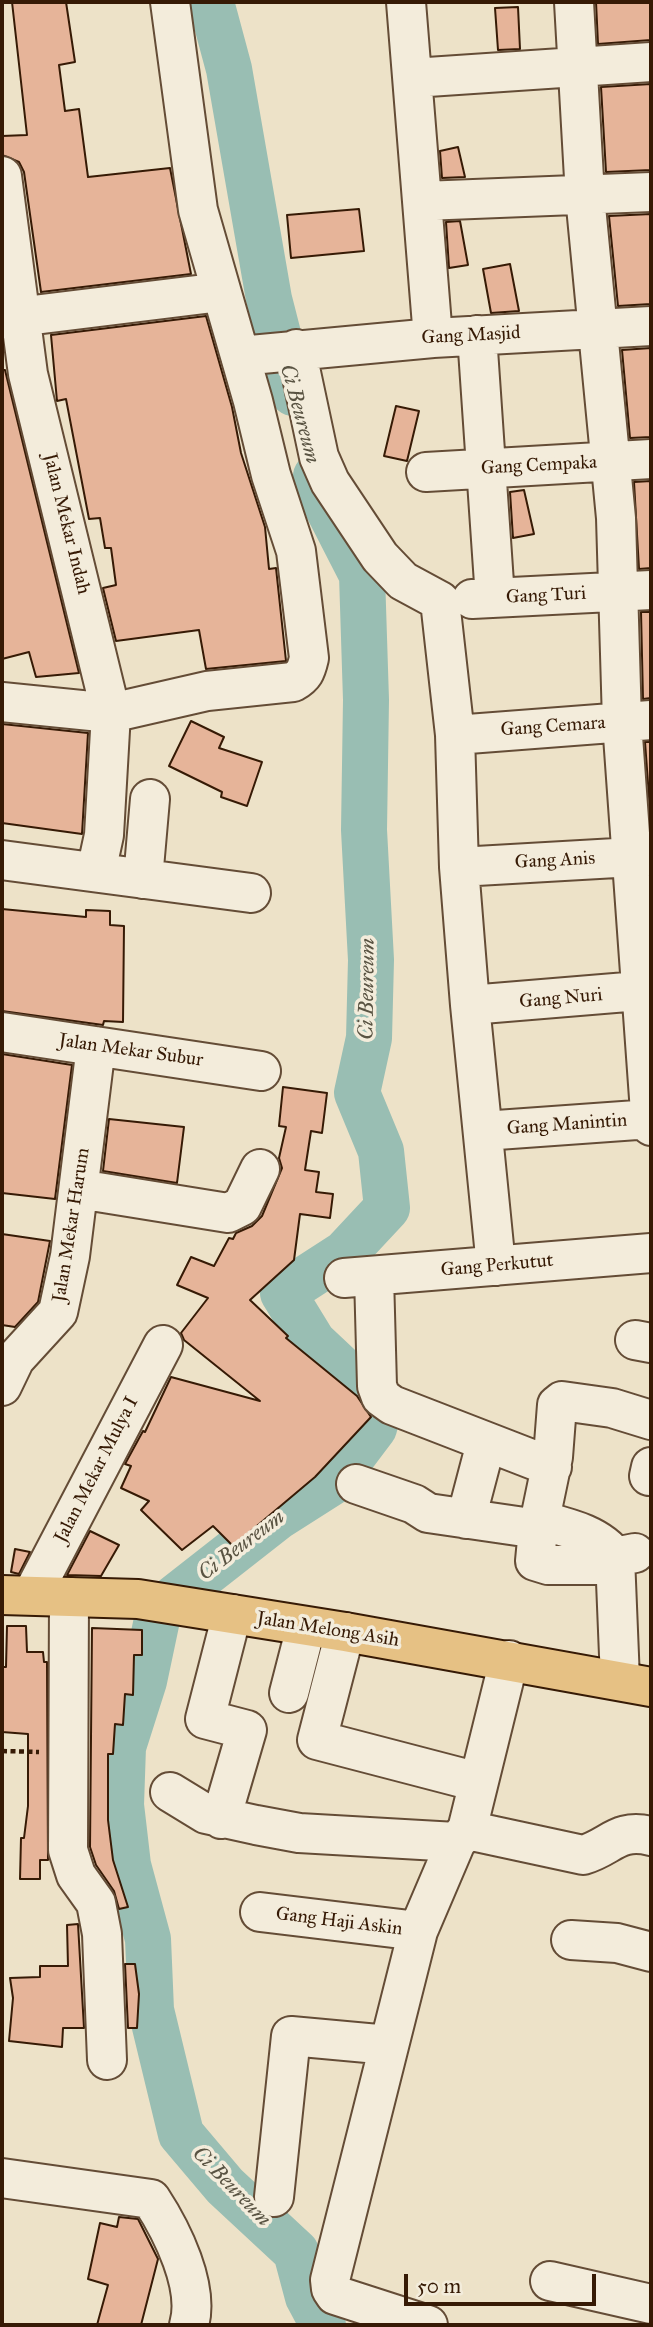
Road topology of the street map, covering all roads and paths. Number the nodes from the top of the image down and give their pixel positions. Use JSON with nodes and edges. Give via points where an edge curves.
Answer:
{"nodes":[{"id":1,"x":170,"y":2,"type":"edge"},
{"id":2,"x":405,"y":2,"type":"edge"},
{"id":3,"x":573,"y":2,"type":"edge"},
{"id":4,"x":651,"y":62,"type":"edge"},
{"id":5,"x":577,"y":68,"type":"junction"},
{"id":6,"x":413,"y":78,"type":"junction"},
{"id":7,"x":2,"y":176,"type":"edge"},
{"id":8,"x":651,"y":192,"type":"edge"},
{"id":9,"x":585,"y":196,"type":"junction"},
{"id":10,"x":423,"y":201,"type":"junction"},
{"id":11,"x":221,"y":292,"type":"junction"},
{"id":12,"x":12,"y":318,"type":"edge"},
{"id":13,"x":651,"y":326,"type":"edge"},
{"id":14,"x":596,"y":329,"type":"junction"},
{"id":15,"x":477,"y":335,"type":"junction"},
{"id":16,"x":433,"y":338,"type":"junction"},
{"id":17,"x":293,"y":349,"type":"junction"},
{"id":18,"x":246,"y":355,"type":"junction"},
{"id":19,"x":651,"y":459,"type":"edge"},
{"id":20,"x":609,"y":462,"type":"junction"},
{"id":21,"x":486,"y":468,"type":"junction"},
{"id":22,"x":426,"y":472,"type":"dead end"},
{"id":23,"x":635,"y":592,"type":"edge"},
{"id":24,"x":495,"y":598,"type":"junction"},
{"id":25,"x":440,"y":601,"type":"junction"},
{"id":26,"x":2,"y":702,"type":"edge"},
{"id":27,"x":111,"y":713,"type":"junction"},
{"id":28,"x":637,"y":721,"type":"edge"},
{"id":29,"x":455,"y":735,"type":"junction"},
{"id":30,"x":150,"y":799,"type":"dead end"},
{"id":31,"x":641,"y":856,"type":"edge"},
{"id":32,"x":2,"y":860,"type":"edge"},
{"id":33,"x":459,"y":867,"type":"junction"},
{"id":34,"x":96,"y":872,"type":"junction"},
{"id":35,"x":143,"y":879,"type":"junction"},
{"id":36,"x":251,"y":893,"type":"dead end"},
{"id":37,"x":647,"y":990,"type":"edge"},
{"id":38,"x":470,"y":1005,"type":"junction"},
{"id":39,"x":2,"y":1032,"type":"edge"},
{"id":40,"x":96,"y":1046,"type":"junction"},
{"id":41,"x":261,"y":1071,"type":"dead end"},
{"id":42,"x":651,"y":1119,"type":"edge"},
{"id":43,"x":651,"y":1126,"type":"edge"},
{"id":44,"x":484,"y":1131,"type":"junction"},
{"id":45,"x":260,"y":1169,"type":"dead end"},
{"id":46,"x":79,"y":1189,"type":"junction"},
{"id":47,"x":651,"y":1253,"type":"edge"},
{"id":48,"x":496,"y":1266,"type":"junction"},
{"id":49,"x":163,"y":1345,"type":"dead end"},
{"id":50,"x":2,"y":1386,"type":"edge"},
{"id":51,"x":651,"y":1420,"type":"edge"},
{"id":52,"x":486,"y":1443,"type":"junction"},
{"id":53,"x":552,"y":1467,"type":"junction"},
{"id":54,"x":356,"y":1483,"type":"dead end"},
{"id":55,"x":466,"y":1519,"type":"junction"},
{"id":56,"x":538,"y":1524,"type":"junction"},
{"id":57,"x":34,"y":1596,"type":"edge"},
{"id":58,"x":232,"y":1614,"type":"junction"},
{"id":59,"x":306,"y":1627,"type":"junction"},
{"id":60,"x":345,"y":1632,"type":"junction"},
{"id":61,"x":509,"y":1660,"type":"junction"},
{"id":62,"x":636,"y":1683,"type":"edge"},
{"id":63,"x":289,"y":1693,"type":"dead end"},
{"id":64,"x":478,"y":1782,"type":"junction"},
{"id":65,"x":170,"y":1792,"type":"dead end"},
{"id":66,"x":221,"y":1819,"type":"junction"},
{"id":67,"x":462,"y":1836,"type":"junction"},
{"id":68,"x":651,"y":1836,"type":"edge"},
{"id":69,"x":260,"y":1912,"type":"dead end"},
{"id":70,"x":418,"y":1931,"type":"junction"},
{"id":71,"x":571,"y":1940,"type":"dead end"},
{"id":72,"x":650,"y":1944,"type":"edge"},
{"id":73,"x":388,"y":2045,"type":"junction"},
{"id":74,"x":107,"y":2060,"type":"dead end"},
{"id":75,"x":2,"y":2178,"type":"edge"},
{"id":76,"x":274,"y":2197,"type":"dead end"},
{"id":77,"x":550,"y":2281,"type":"dead end"},
{"id":78,"x":651,"y":2304,"type":"edge"},
{"id":79,"x":190,"y":2325,"type":"edge"},
{"id":80,"x":428,"y":2325,"type":"edge"}],
"edges":[{"from":1,"to":11,"type":"street","via":[[198,210]]},
{"from":2,"to":6,"type":"street"},
{"from":3,"to":5,"type":"street"},
{"from":4,"to":5,"type":"street"},
{"from":5,"to":6,"type":"street"},
{"from":5,"to":9,"type":"street"},
{"from":6,"to":10,"type":"street"},
{"from":7,"to":12,"type":"street","name":"Jalan Mekar Indah"},
{"from":8,"to":9,"type":"street"},
{"from":9,"to":10,"type":"street"},
{"from":9,"to":14,"type":"street"},
{"from":10,"to":16,"type":"street"},
{"from":11,"to":12,"type":"street"},
{"from":11,"to":18,"type":"street"},
{"from":12,"to":27,"type":"street","name":"Jalan Mekar Indah"},
{"from":13,"to":14,"type":"street","name":"Gang Masjid"},
{"from":14,"to":15,"type":"street","name":"Gang Masjid"},
{"from":14,"to":20,"type":"street"},
{"from":15,"to":16,"type":"street","name":"Gang Masjid"},
{"from":15,"to":21,"type":"street"},
{"from":16,"to":17,"type":"street","name":"Gang Masjid"},
{"from":17,"to":18,"type":"street","name":"Gang Masjid"},
{"from":17,"to":25,"type":"street","via":[[319,457],[330,482],[380,557],[403,581]]},
{"from":18,"to":27,"type":"street","via":[[271,475],[296,551],[307,668],[303,677],[293,682],[207,691]]},
{"from":19,"to":20,"type":"street","name":"Gang Cempaka"},
{"from":20,"to":21,"type":"street","name":"Gang Cempaka"},
{"from":20,"to":23,"type":"street","via":[[616,518]]},
{"from":21,"to":22,"type":"street","name":"Gang Cempaka"},
{"from":21,"to":24,"type":"street"},
{"from":23,"to":24,"type":"street","name":"Gang Turi"},
{"from":23,"to":28,"type":"street"},
{"from":24,"to":25,"type":"street","name":"Gang Turi"},
{"from":25,"to":29,"type":"street"},
{"from":26,"to":27,"type":"street"},
{"from":27,"to":34,"type":"street","name":"Jalan Mekar Indah","via":[[104,835]]},
{"from":28,"to":29,"type":"street","name":"Gang Cemara"},
{"from":28,"to":31,"type":"street"},
{"from":29,"to":33,"type":"street"},
{"from":30,"to":35,"type":"street"},
{"from":31,"to":33,"type":"street","name":"Gang Anis"},
{"from":31,"to":37,"type":"street"},
{"from":32,"to":34,"type":"street"},
{"from":33,"to":38,"type":"street"},
{"from":34,"to":35,"type":"street"},
{"from":35,"to":36,"type":"street"},
{"from":37,"to":38,"type":"street","name":"Gang Nuri"},
{"from":37,"to":42,"type":"street"},
{"from":38,"to":44,"type":"street"},
{"from":39,"to":40,"type":"street","name":"Jalan Mekar Subur"},
{"from":40,"to":41,"type":"street","name":"Jalan Mekar Subur"},
{"from":40,"to":46,"type":"street","name":"Jalan Mekar Harum"},
{"from":42,"to":43,"type":"street"},
{"from":42,"to":44,"type":"street","name":"Gang Manintin"},
{"from":44,"to":48,"type":"street"},
{"from":45,"to":46,"type":"street","via":[[243,1206],[228,1213]]},
{"from":46,"to":50,"type":"street","name":"Jalan Mekar Harum","via":[[58,1312],[15,1359]]},
{"from":47,"to":48,"type":"street","name":"Gang Perkutut"},
{"from":48,"to":52,"type":"street","name":"Gang Perkutut","via":[[359,1277],[381,1397]]},
{"from":49,"to":57,"type":"street","name":"Jalan Mekar Mulya I"},
{"from":51,"to":53,"type":"street","via":[[612,1408],[559,1401]]},
{"from":52,"to":53,"type":"street"},
{"from":52,"to":55,"type":"street"},
{"from":53,"to":56,"type":"street"},
{"from":54,"to":55,"type":"street","via":[[428,1513]]},
{"from":55,"to":56,"type":"street"},
{"from":56,"to":62,"type":"street","via":[[534,1558],[538,1563],[623,1558]]},
{"from":57,"to":58,"type":"main road","name":"Jalan Melong Asih","via":[[138,1599]]},
{"from":57,"to":74,"type":"street","via":[[68,1850],[76,1875],[96,1903],[102,1934]]},
{"from":58,"to":59,"type":"main road","name":"Jalan Melong Asih"},
{"from":58,"to":66,"type":"street","via":[[205,1719],[247,1730]]},
{"from":59,"to":60,"type":"main road","name":"Jalan Melong Asih"},
{"from":59,"to":63,"type":"street"},
{"from":60,"to":61,"type":"main road","name":"Jalan Melong Asih"},
{"from":60,"to":64,"type":"street","via":[[317,1740]]},
{"from":61,"to":62,"type":"main road","name":"Jalan Melong Asih"},
{"from":61,"to":64,"type":"street"},
{"from":64,"to":67,"type":"street"},
{"from":65,"to":66,"type":"street"},
{"from":66,"to":67,"type":"street","via":[[299,1833]]},
{"from":67,"to":68,"type":"street","via":[[583,1855],[623,1834]]},
{"from":67,"to":70,"type":"street"},
{"from":69,"to":70,"type":"street","name":"Gang Haji Askin"},
{"from":70,"to":73,"type":"street"},
{"from":71,"to":72,"type":"street"},
{"from":73,"to":76,"type":"street","via":[[291,2036]]},
{"from":73,"to":80,"type":"street","via":[[331,2289],[335,2295]]},
{"from":75,"to":79,"type":"street","via":[[151,2199],[169,2226],[180,2255],[194,2310]]},
{"from":77,"to":78,"type":"street"}]}
